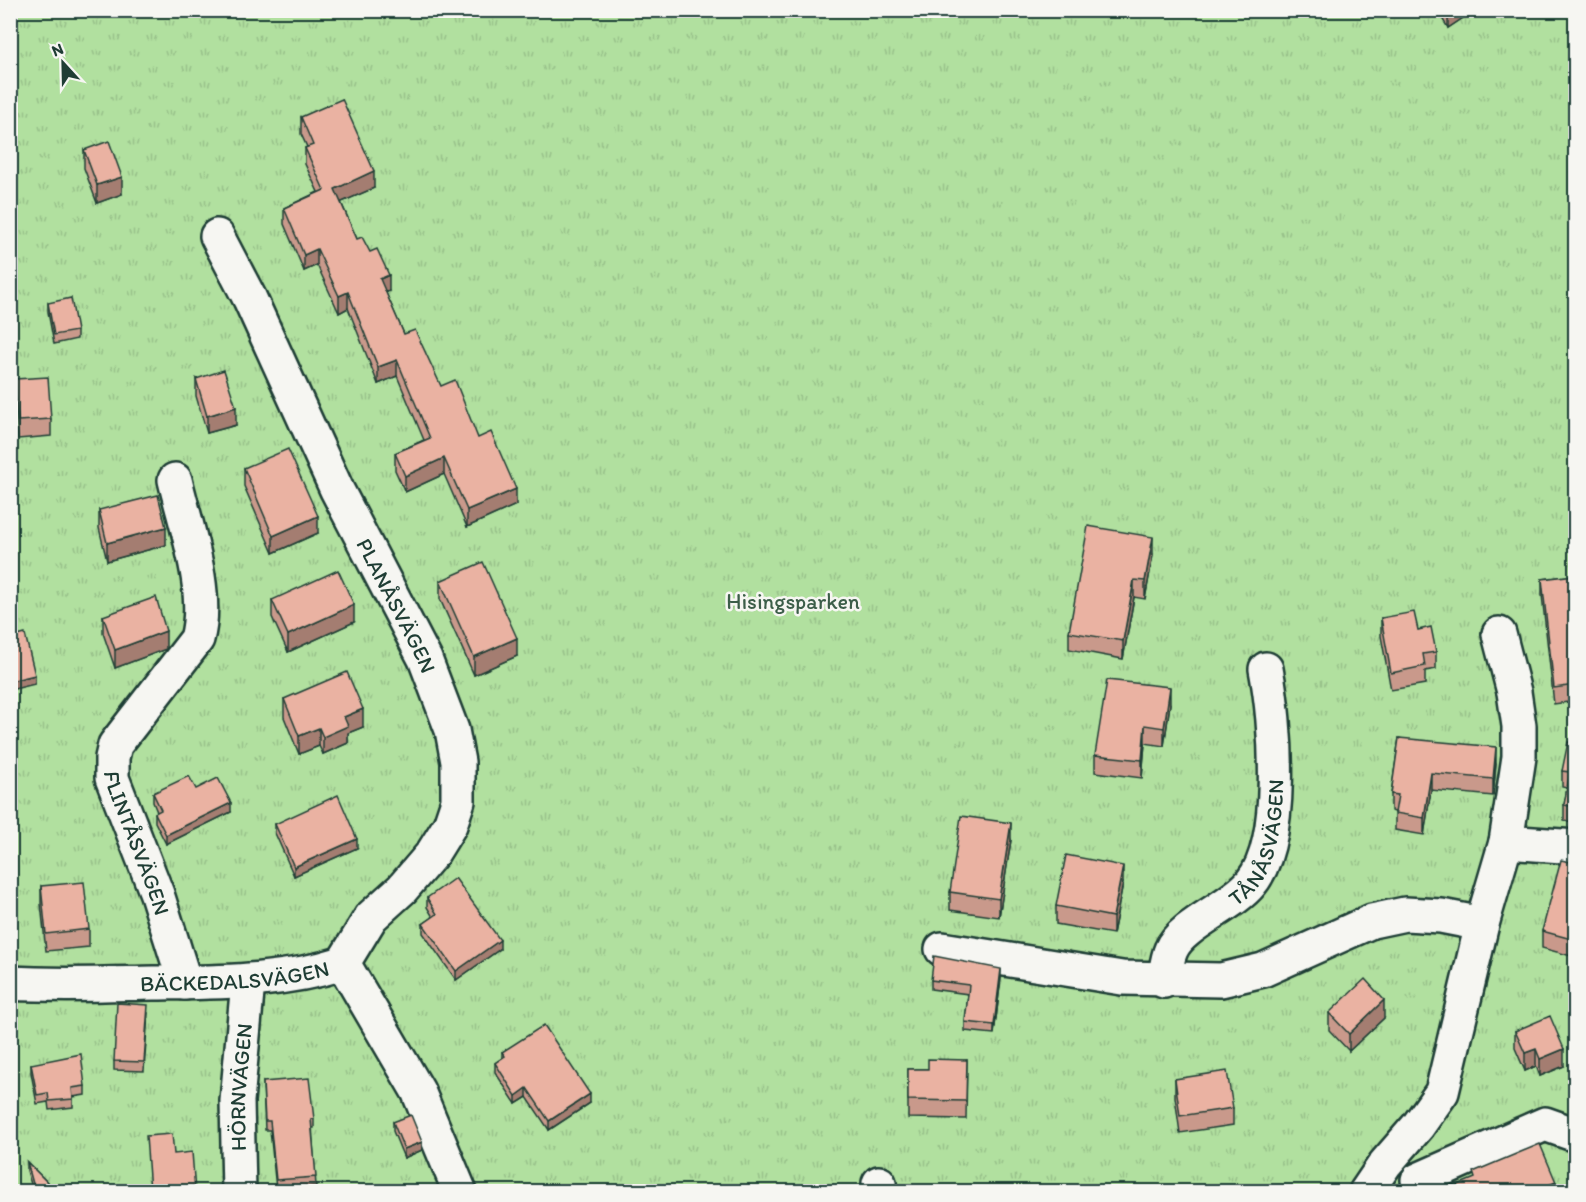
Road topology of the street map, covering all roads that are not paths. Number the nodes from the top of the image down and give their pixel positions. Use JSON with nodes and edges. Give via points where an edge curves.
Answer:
{"nodes":[{"id":1,"x":217,"y":236,"type":"dead end"},
{"id":2,"x":175,"y":480,"type":"dead end"},
{"id":3,"x":1499,"y":634,"type":"dead end"},
{"id":4,"x":1266,"y":669,"type":"dead end"},
{"id":5,"x":1506,"y":842,"type":"junction"},
{"id":6,"x":1575,"y":847,"type":"edge"},
{"id":7,"x":1482,"y":924,"type":"junction"},
{"id":8,"x":942,"y":949,"type":"dead end"},
{"id":9,"x":343,"y":963,"type":"junction"},
{"id":10,"x":1164,"y":981,"type":"junction"},
{"id":11,"x":248,"y":982,"type":"junction"},
{"id":12,"x":10,"y":983,"type":"edge"},
{"id":13,"x":185,"y":983,"type":"junction"},
{"id":14,"x":1575,"y":1135,"type":"edge"},
{"id":15,"x":1385,"y":1164,"type":"junction"},
{"id":16,"x":1420,"y":1186,"type":"edge"},
{"id":17,"x":239,"y":1191,"type":"edge"},
{"id":18,"x":460,"y":1191,"type":"edge"},
{"id":19,"x":1366,"y":1191,"type":"edge"}],
"edges":[{"from":1,"to":9,"type":"street","name":"PLANÅSVÄGEN","via":[[340,496],[425,659],[452,730],[458,762],[458,801],[450,825],[402,889],[371,917]]},
{"from":2,"to":13,"type":"street","name":"FLINTÅSVÄGEN","via":[[198,580],[201,626],[197,639],[116,746],[112,778],[157,894]]},
{"from":3,"to":5,"type":"street","via":[[1519,726],[1519,757]]},
{"from":4,"to":10,"type":"street","name":"TÅNÅSVÄGEN","via":[[1275,735],[1270,842],[1252,882],[1237,898],[1188,930],[1171,948]]},
{"from":5,"to":6,"type":"street"},
{"from":5,"to":7,"type":"street"},
{"from":7,"to":10,"type":"street","via":[[1405,914],[1372,921],[1263,970],[1221,980]]},
{"from":7,"to":15,"type":"street","via":[[1442,1092]]},
{"from":8,"to":10,"type":"street","via":[[1122,978]]},
{"from":9,"to":11,"type":"street","name":"BÄCKEDALSVÄGEN","via":[[304,974]]},
{"from":9,"to":18,"type":"street","name":"BÄCKEDALSVÄGEN","via":[[418,1091]]},
{"from":11,"to":13,"type":"street","name":"BÄCKEDALSVÄGEN"},
{"from":11,"to":17,"type":"street","name":"HÖRNVÄGEN","via":[[237,1101]]},
{"from":12,"to":13,"type":"street","name":"BÄCKEDALSVÄGEN"},
{"from":14,"to":16,"type":"street","via":[[1545,1124]]},
{"from":15,"to":16,"type":"street"},
{"from":15,"to":19,"type":"street"}]}
